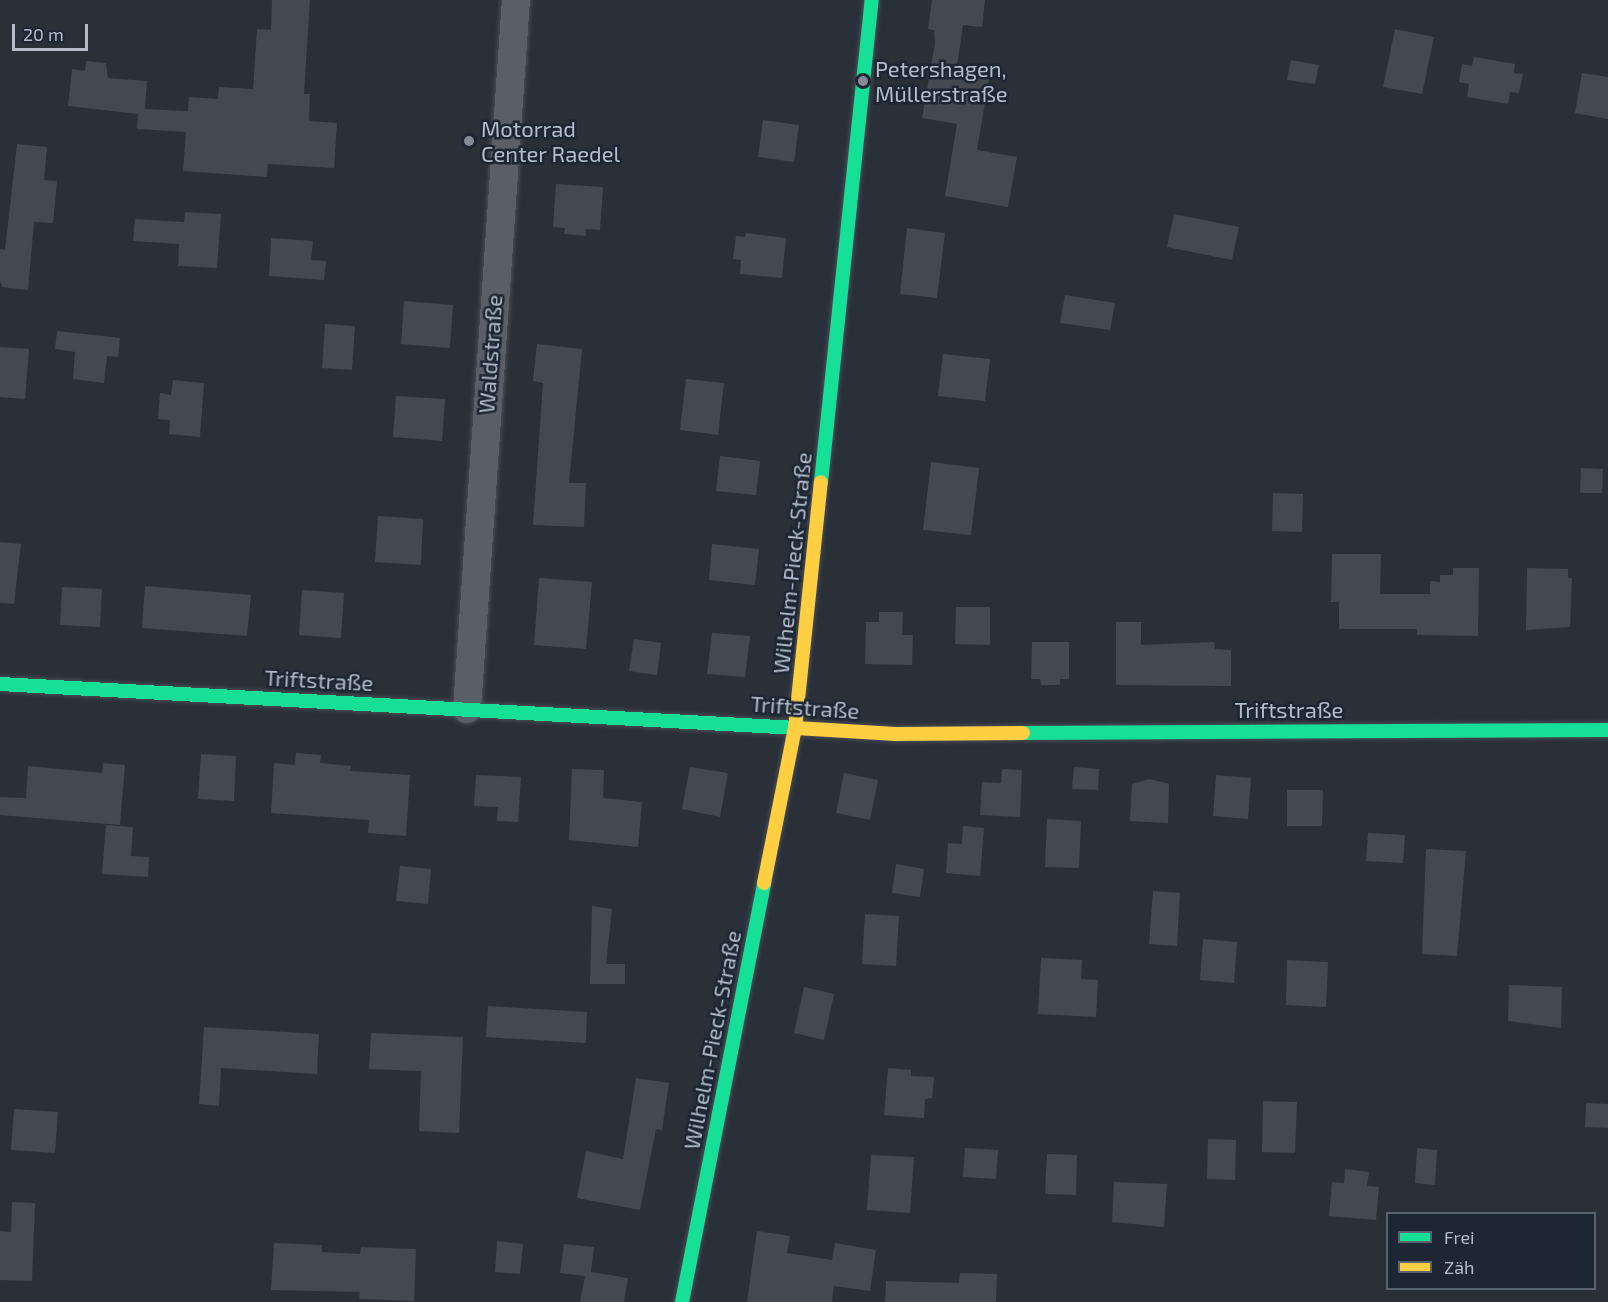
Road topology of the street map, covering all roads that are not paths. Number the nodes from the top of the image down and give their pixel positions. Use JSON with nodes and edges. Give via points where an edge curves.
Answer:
{"nodes":[{"id":1,"x":516,"y":0,"type":"edge"},
{"id":2,"x":872,"y":0,"type":"edge"},
{"id":3,"x":0,"y":684,"type":"edge"},
{"id":4,"x":467,"y":709,"type":"junction"},
{"id":5,"x":795,"y":728,"type":"junction"},
{"id":6,"x":1608,"y":730,"type":"edge"},
{"id":7,"x":682,"y":1302,"type":"edge"}],
"edges":[{"from":1,"to":4,"type":"street","name":"Waldstraße"},
{"from":2,"to":5,"type":"street","name":"Wilhelm-Pieck-Straße"},
{"from":3,"to":4,"type":"street","name":"Triftstraße"},
{"from":4,"to":5,"type":"street","name":"Triftstraße"},
{"from":5,"to":6,"type":"street","name":"Triftstraße","via":[[896,734]]},
{"from":5,"to":7,"type":"street","name":"Wilhelm-Pieck-Straße"}]}
